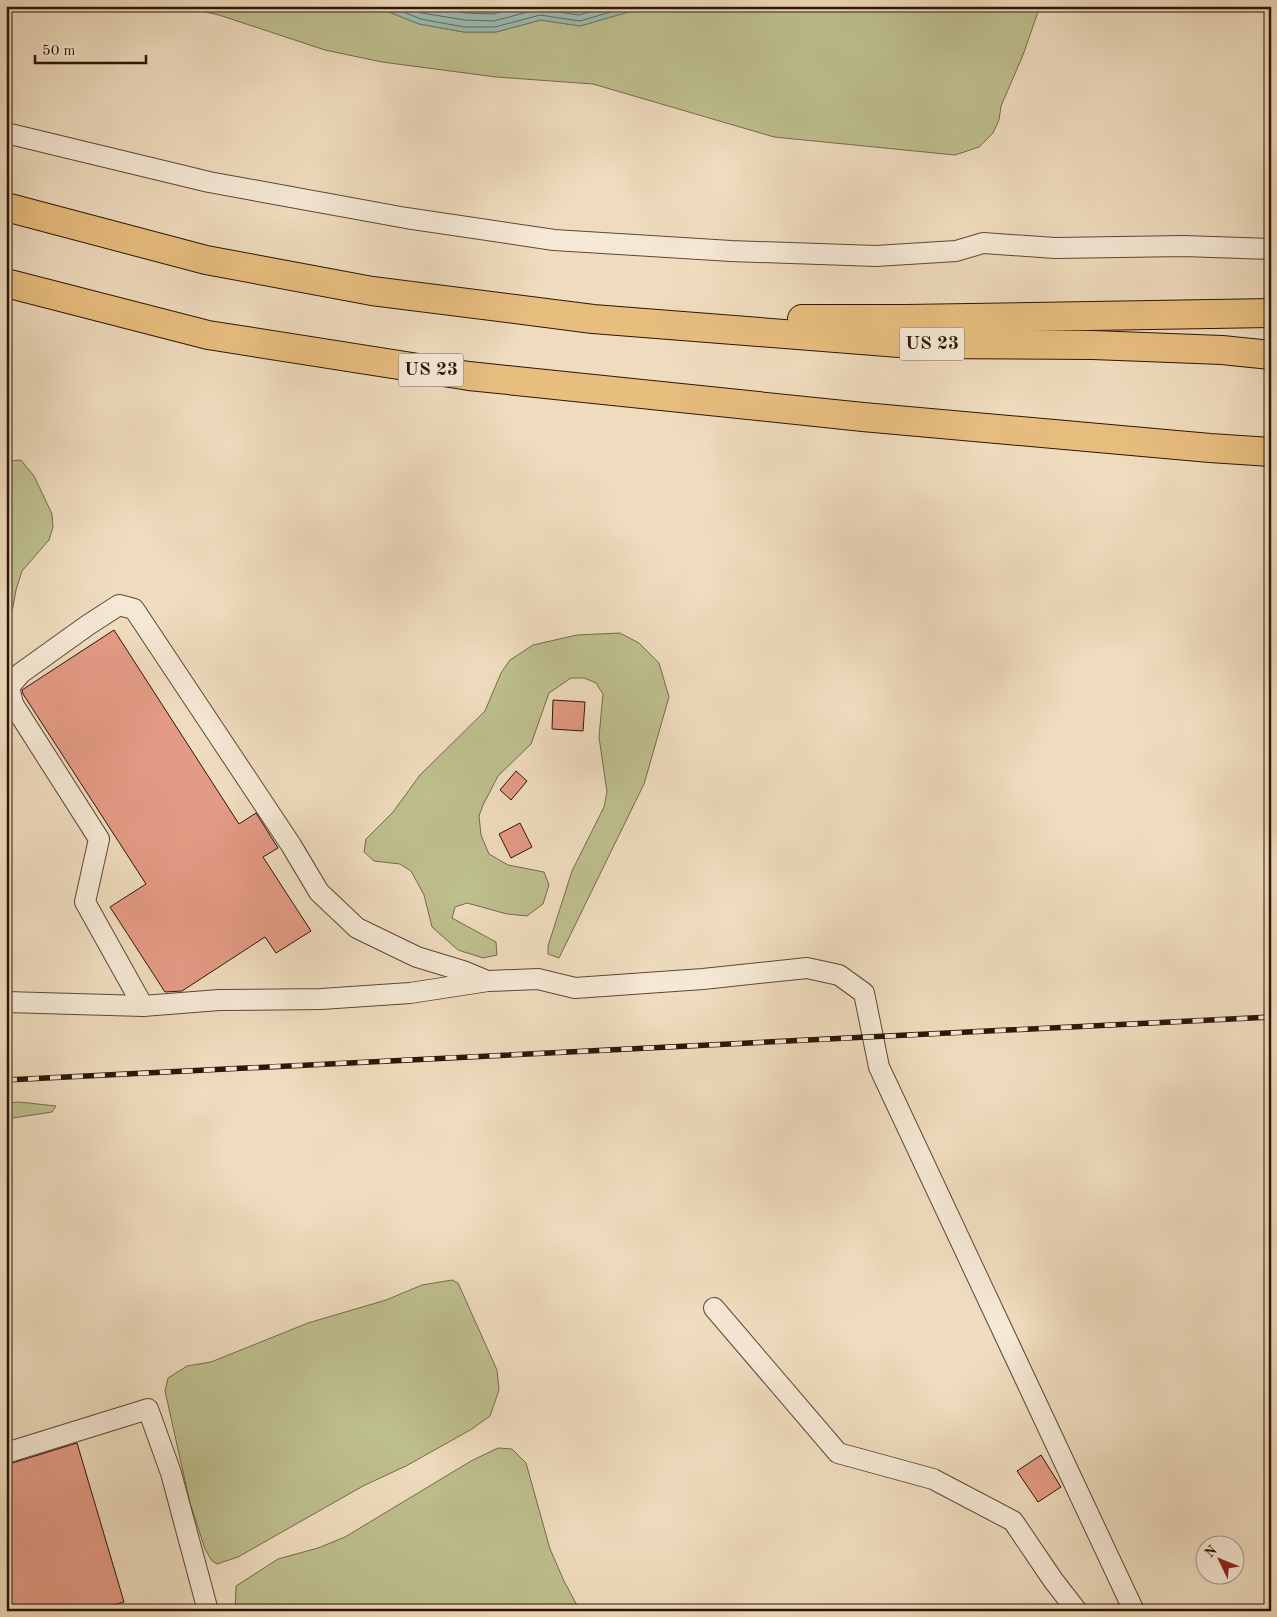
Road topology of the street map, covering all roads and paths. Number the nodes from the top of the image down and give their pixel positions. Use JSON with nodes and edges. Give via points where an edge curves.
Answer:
{"nodes":[{"id":1,"x":6,"y":133,"type":"edge"},
{"id":2,"x":6,"y":207,"type":"edge"},
{"id":3,"x":1271,"y":249,"type":"edge"},
{"id":4,"x":6,"y":283,"type":"edge"},
{"id":5,"x":1271,"y":313,"type":"edge"},
{"id":6,"x":593,"y":319,"type":"junction"},
{"id":7,"x":1271,"y":355,"type":"edge"},
{"id":8,"x":1210,"y":448,"type":"junction"},
{"id":9,"x":1271,"y":452,"type":"edge"},
{"id":10,"x":1271,"y":460,"type":"edge"},
{"id":11,"x":488,"y":982,"type":"junction"},
{"id":12,"x":6,"y":1002,"type":"edge"},
{"id":13,"x":143,"y":1006,"type":"junction"},
{"id":14,"x":714,"y":1308,"type":"dead end"},
{"id":15,"x":6,"y":1454,"type":"edge"},
{"id":16,"x":208,"y":1611,"type":"edge"},
{"id":17,"x":1077,"y":1611,"type":"edge"},
{"id":18,"x":1134,"y":1611,"type":"edge"}],
"edges":[{"from":1,"to":3,"type":"lane","via":[[208,182],[406,218],[554,240],[876,256],[956,251],[982,243],[1055,248],[1184,246]]},
{"from":2,"to":6,"type":"highway","number":"US 23","via":[[216,262],[372,291]]},
{"from":4,"to":8,"type":"highway","number":"US 23","via":[[208,336],[469,376],[863,417]]},
{"from":5,"to":6,"type":"highway","via":[[904,319]]},
{"from":6,"to":7,"type":"highway","number":"US 23","via":[[912,344],[1093,345]]},
{"from":8,"to":9,"type":"highway"},
{"from":8,"to":10,"type":"highway","number":"US 23"},
{"from":11,"to":13,"type":"lane","via":[[410,993]]},
{"from":11,"to":13,"type":"lane","via":[[417,957],[357,928],[319,892],[134,609],[119,605],[22,673],[9,687],[13,704],[99,839],[85,902]]},
{"from":11,"to":18,"type":"lane","via":[[538,978],[575,988],[807,968],[839,975],[864,992],[879,1067]]},
{"from":12,"to":13,"type":"lane"},
{"from":14,"to":17,"type":"lane","via":[[838,1453],[933,1479],[1013,1520]]},
{"from":15,"to":16,"type":"lane","via":[[148,1409],[171,1473]]}]}
